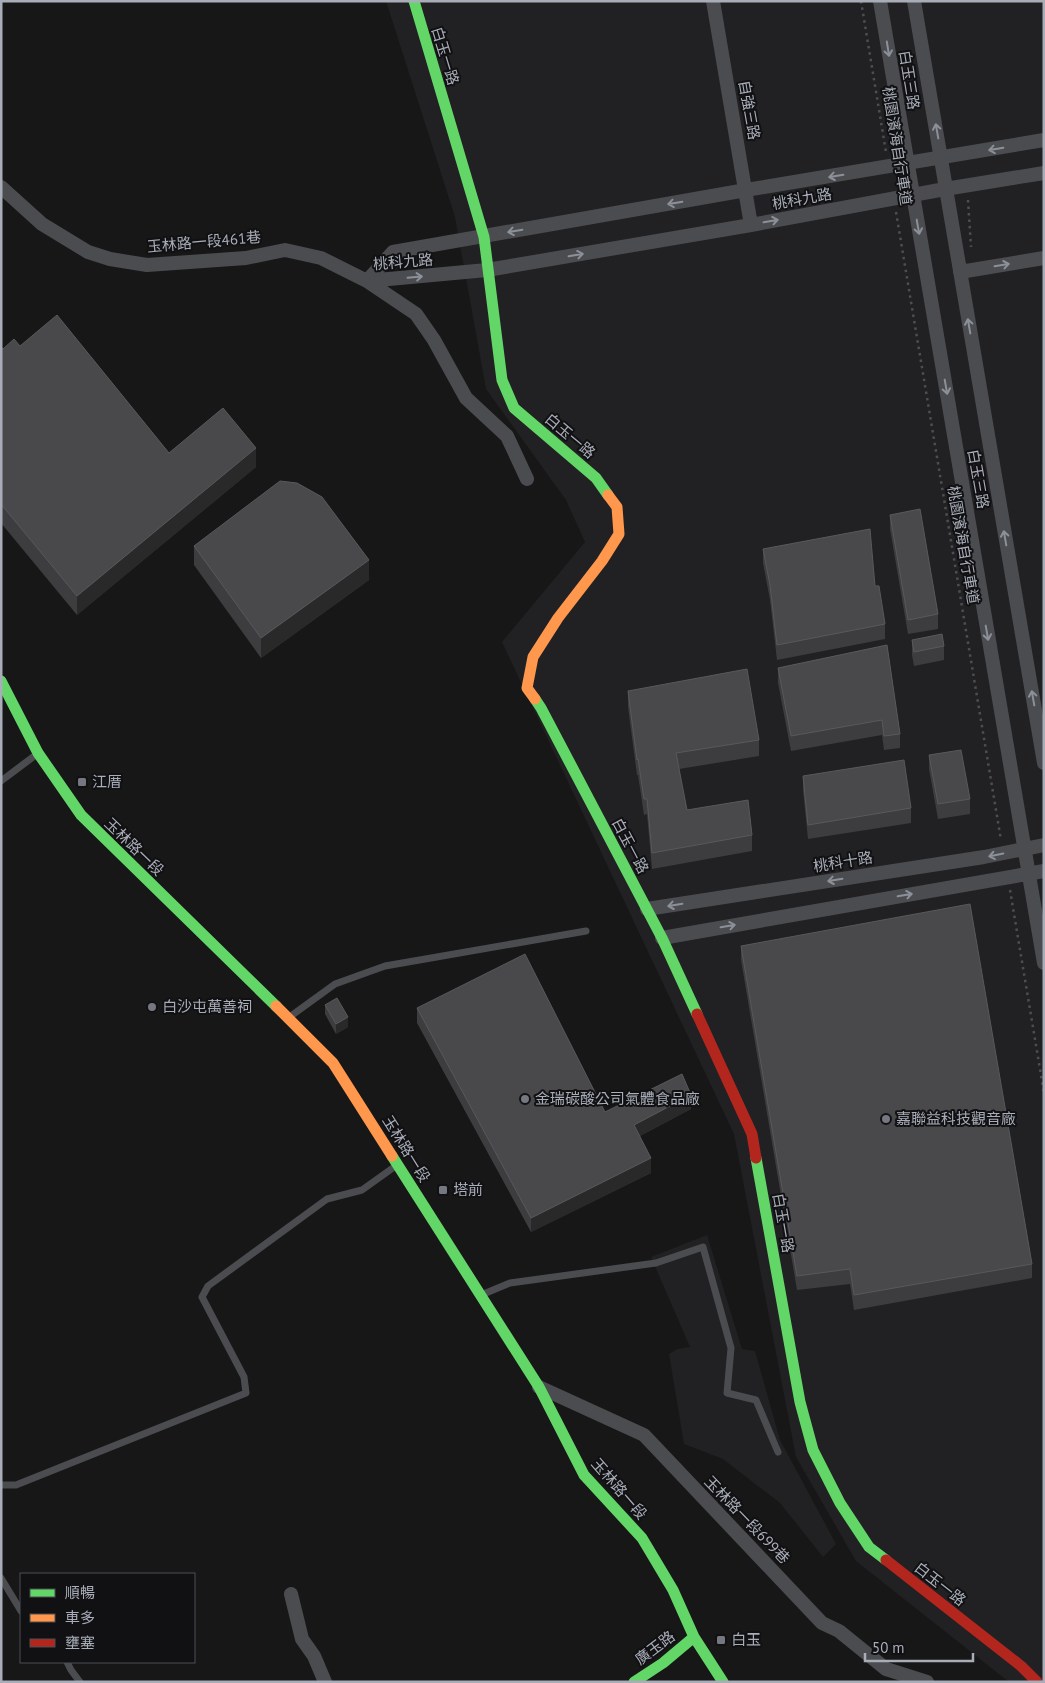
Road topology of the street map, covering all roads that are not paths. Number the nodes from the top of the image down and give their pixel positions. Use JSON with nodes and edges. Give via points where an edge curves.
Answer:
{"nodes":[{"id":1,"x":414,"y":1,"type":"edge"},
{"id":2,"x":713,"y":1,"type":"edge"},
{"id":3,"x":880,"y":1,"type":"edge"},
{"id":4,"x":914,"y":1,"type":"edge"},
{"id":5,"x":1044,"y":140,"type":"edge"},
{"id":6,"x":942,"y":158,"type":"junction"},
{"id":7,"x":907,"y":164,"type":"junction"},
{"id":8,"x":1044,"y":174,"type":"edge"},
{"id":9,"x":1,"y":187,"type":"edge"},
{"id":10,"x":945,"y":189,"type":"junction"},
{"id":11,"x":746,"y":190,"type":"junction"},
{"id":12,"x":913,"y":196,"type":"junction"},
{"id":13,"x":751,"y":225,"type":"junction"},
{"id":14,"x":484,"y":237,"type":"junction"},
{"id":15,"x":1044,"y":258,"type":"edge"},
{"id":16,"x":488,"y":270,"type":"junction"},
{"id":17,"x":960,"y":272,"type":"junction"},
{"id":18,"x":367,"y":281,"type":"junction"},
{"id":19,"x":528,"y":479,"type":"dead end"},
{"id":20,"x":1,"y":680,"type":"edge"},
{"id":21,"x":38,"y":753,"type":"junction"},
{"id":22,"x":1044,"y":763,"type":"edge"},
{"id":23,"x":1,"y":782,"type":"edge"},
{"id":24,"x":1044,"y":845,"type":"edge"},
{"id":25,"x":1024,"y":849,"type":"junction"},
{"id":26,"x":1044,"y":871,"type":"edge"},
{"id":27,"x":1028,"y":874,"type":"junction"},
{"id":28,"x":646,"y":909,"type":"junction"},
{"id":29,"x":586,"y":932,"type":"dead end"},
{"id":30,"x":662,"y":938,"type":"junction"},
{"id":31,"x":1044,"y":963,"type":"edge"},
{"id":32,"x":288,"y":1018,"type":"junction"},
{"id":33,"x":398,"y":1164,"type":"junction"},
{"id":34,"x":481,"y":1295,"type":"junction"},
{"id":35,"x":539,"y":1387,"type":"junction"},
{"id":36,"x":778,"y":1452,"type":"dead end"},
{"id":37,"x":1,"y":1485,"type":"edge"},
{"id":38,"x":1,"y":1578,"type":"edge"},
{"id":39,"x":292,"y":1594,"type":"dead end"},
{"id":40,"x":20,"y":1609,"type":"edge"},
{"id":41,"x":694,"y":1637,"type":"junction"},
{"id":42,"x":68,"y":1663,"type":"edge"},
{"id":43,"x":80,"y":1682,"type":"edge"},
{"id":44,"x":325,"y":1682,"type":"edge"},
{"id":45,"x":634,"y":1682,"type":"edge"},
{"id":46,"x":723,"y":1682,"type":"edge"},
{"id":47,"x":927,"y":1682,"type":"edge"},
{"id":48,"x":1037,"y":1682,"type":"edge"}],
"edges":[{"from":1,"to":14,"type":"street","name":"白玉一路"},
{"from":2,"to":11,"type":"street","name":"自強三路"},
{"from":3,"to":7,"type":"street","name":"白玉三路","one_way":true},
{"from":6,"to":4,"type":"street","name":"白玉三路","one_way":true},
{"from":5,"to":6,"type":"street","name":"桃科九路","one_way":true},
{"from":6,"to":7,"type":"street","name":"桃科九路"},
{"from":6,"to":10,"type":"street","name":"白玉三路"},
{"from":7,"to":11,"type":"street","name":"桃科九路","one_way":true},
{"from":7,"to":12,"type":"street","name":"白玉三路"},
{"from":8,"to":10,"type":"street","name":"桃科九路"},
{"from":9,"to":18,"type":"street","name":"玉林路一段461巷","via":[[42,224],[88,252],[110,259],[147,264],[246,258],[285,250],[320,258]]},
{"from":10,"to":12,"type":"street","name":"桃科九路"},
{"from":10,"to":17,"type":"street","name":"白玉三路"},
{"from":11,"to":13,"type":"street","name":"自強三路"},
{"from":11,"to":14,"type":"street","name":"桃科九路","one_way":true},
{"from":13,"to":12,"type":"street","name":"桃科九路","one_way":true},
{"from":12,"to":25,"type":"street","name":"白玉三路","one_way":true},
{"from":16,"to":13,"type":"street","name":"桃科九路","one_way":true},
{"from":14,"to":16,"type":"street","name":"白玉一路"},
{"from":14,"to":18,"type":"street","name":"桃科九路","via":[[393,252]]},
{"from":17,"to":15,"type":"street","one_way":true},
{"from":18,"to":16,"type":"street","name":"桃科九路","one_way":true},
{"from":16,"to":28,"type":"street","name":"白玉一路","via":[[502,380],[514,408],[596,478],[618,507],[618,534],[533,657],[527,688],[541,708]]},
{"from":22,"to":17,"type":"street","name":"白玉三路","one_way":true},
{"from":18,"to":19,"type":"street","name":"玉林路一段461巷","via":[[416,314],[466,398],[507,436]]},
{"from":20,"to":21,"type":"street","name":"玉林路一段"},
{"from":21,"to":23,"type":"lane"},
{"from":21,"to":32,"type":"street","name":"玉林路一段","via":[[80,815]]},
{"from":24,"to":25,"type":"street","name":"桃科十路"},
{"from":25,"to":27,"type":"street","name":"白玉三路"},
{"from":25,"to":28,"type":"street","name":"桃科十路","one_way":true},
{"from":26,"to":27,"type":"street"},
{"from":30,"to":27,"type":"street","one_way":true},
{"from":27,"to":31,"type":"street","name":"白玉三路"},
{"from":28,"to":30,"type":"street","name":"白玉一路"},
{"from":29,"to":32,"type":"lane","via":[[385,966],[335,984]]},
{"from":30,"to":48,"type":"street","name":"白玉一路","via":[[752,1134],[800,1402],[813,1450],[835,1494],[869,1547]]},
{"from":32,"to":33,"type":"street","name":"玉林路一段","via":[[333,1062]]},
{"from":33,"to":34,"type":"street","name":"玉林路一段"},
{"from":33,"to":37,"type":"lane","via":[[362,1190],[328,1199],[208,1286],[202,1297],[244,1376],[246,1393],[16,1485]]},
{"from":34,"to":35,"type":"street","name":"玉林路一段"},
{"from":34,"to":36,"type":"lane","via":[[510,1283],[656,1263],[703,1247],[731,1348],[727,1393],[756,1400]]},
{"from":35,"to":41,"type":"street","name":"玉林路一段","via":[[584,1475],[642,1538],[673,1590]]},
{"from":35,"to":47,"type":"street","name":"玉林路一段699巷","via":[[644,1435],[822,1623],[839,1632],[886,1669]]},
{"from":38,"to":40,"type":"lane"},
{"from":39,"to":44,"type":"street","via":[[302,1639],[314,1656]]},
{"from":41,"to":45,"type":"street","name":"廣玉路"},
{"from":41,"to":46,"type":"street","name":"玉林路一段"},
{"from":42,"to":43,"type":"lane"}]}
